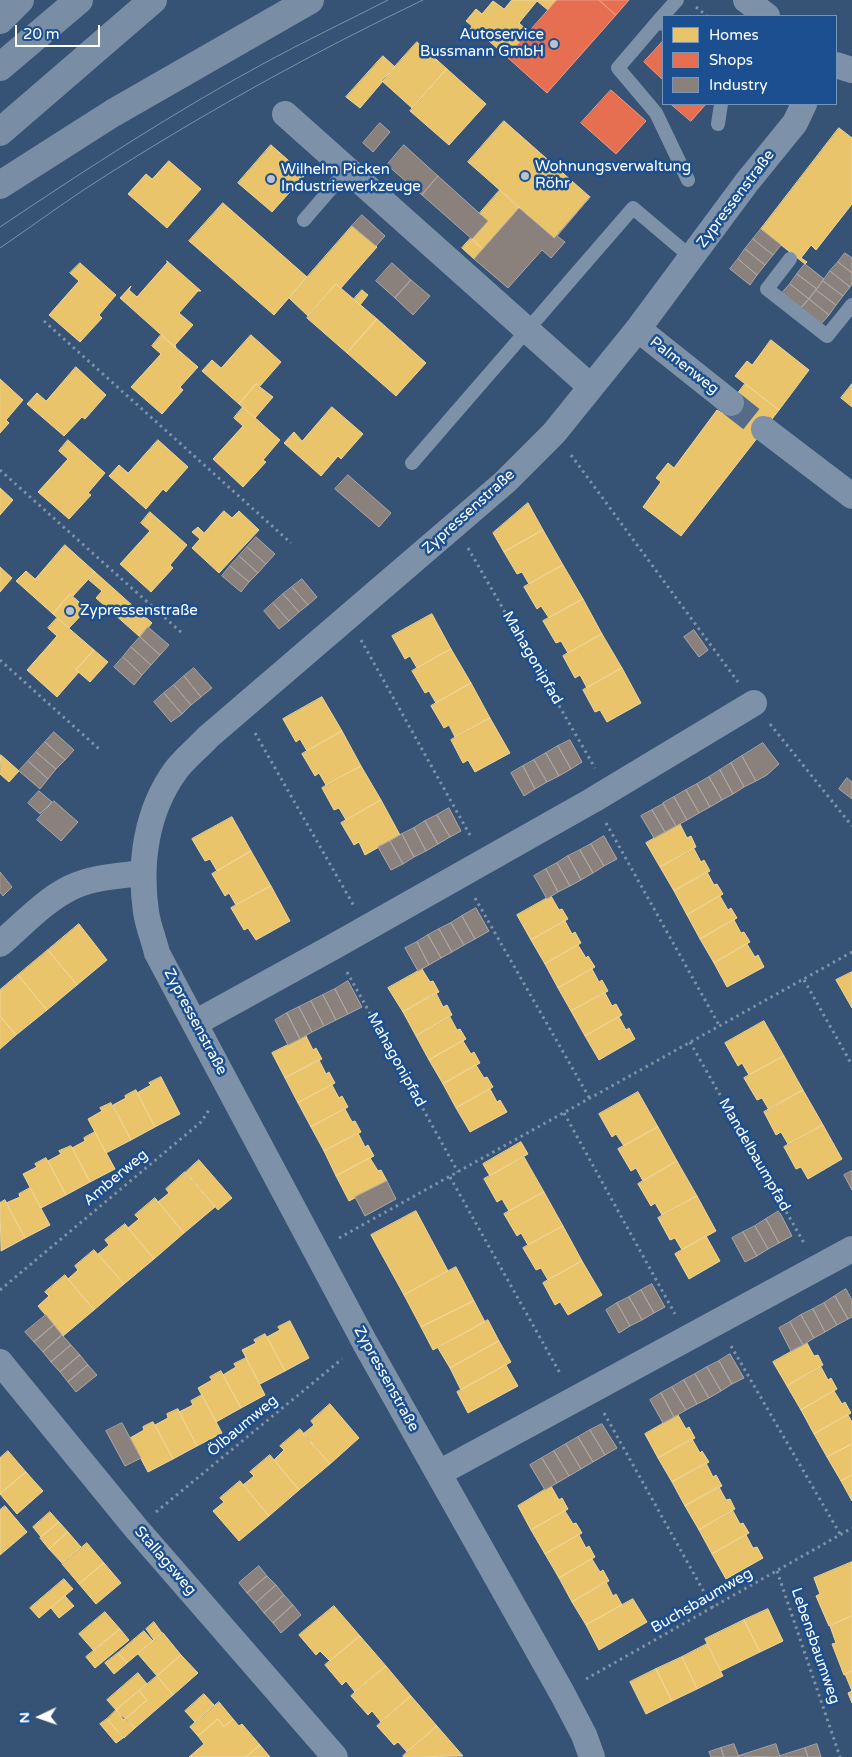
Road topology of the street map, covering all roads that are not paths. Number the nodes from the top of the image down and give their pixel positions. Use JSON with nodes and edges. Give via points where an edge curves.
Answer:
{"nodes":[{"id":1,"x":20,"y":0,"type":"edge"},
{"id":2,"x":79,"y":0,"type":"edge"},
{"id":3,"x":153,"y":0,"type":"edge"},
{"id":4,"x":310,"y":0,"type":"edge"},
{"id":5,"x":677,"y":0,"type":"edge"},
{"id":6,"x":746,"y":0,"type":"edge"},
{"id":7,"x":666,"y":15,"type":"edge"},
{"id":8,"x":766,"y":15,"type":"edge"},
{"id":9,"x":0,"y":20,"type":"edge"},
{"id":10,"x":661,"y":22,"type":"edge"},
{"id":11,"x":837,"y":65,"type":"edge"},
{"id":12,"x":0,"y":67,"type":"edge"},
{"id":13,"x":852,"y":70,"type":"edge"},
{"id":14,"x":720,"y":105,"type":"edge"},
{"id":15,"x":804,"y":105,"type":"edge"},
{"id":16,"x":285,"y":114,"type":"dead end"},
{"id":17,"x":718,"y":124,"type":"dead end"},
{"id":18,"x":0,"y":132,"type":"edge"},
{"id":19,"x":347,"y":170,"type":"junction"},
{"id":20,"x":688,"y":180,"type":"dead end"},
{"id":21,"x":0,"y":186,"type":"edge"},
{"id":22,"x":304,"y":220,"type":"dead end"},
{"id":23,"x":692,"y":257,"type":"junction"},
{"id":24,"x":790,"y":259,"type":"dead end"},
{"id":25,"x":852,"y":305,"type":"edge"},
{"id":26,"x":528,"y":330,"type":"junction"},
{"id":27,"x":638,"y":330,"type":"junction"},
{"id":28,"x":591,"y":386,"type":"junction"},
{"id":29,"x":731,"y":402,"type":"tunnel mouth"},
{"id":30,"x":764,"y":428,"type":"tunnel mouth"},
{"id":31,"x":412,"y":463,"type":"dead end"},
{"id":32,"x":852,"y":496,"type":"edge"},
{"id":33,"x":754,"y":703,"type":"road end"},
{"id":34,"x":142,"y":873,"type":"junction"},
{"id":35,"x":0,"y":944,"type":"edge"},
{"id":36,"x":195,"y":1022,"type":"junction"},
{"id":37,"x":852,"y":1249,"type":"edge"},
{"id":38,"x":0,"y":1362,"type":"edge"},
{"id":39,"x":440,"y":1473,"type":"junction"},
{"id":40,"x":335,"y":1757,"type":"edge"},
{"id":41,"x":592,"y":1757,"type":"edge"}],
"edges":[{"from":1,"to":9,"type":"main road"},
{"from":2,"to":12,"type":"main road"},
{"from":3,"to":18,"type":"main road"},
{"from":4,"to":21,"type":"main road","via":[[113,113]]},
{"from":5,"to":7,"type":"lane"},
{"from":6,"to":8,"type":"street"},
{"from":10,"to":20,"type":"lane","via":[[618,68],[656,113]]},
{"from":11,"to":13,"type":"street"},
{"from":14,"to":17,"type":"lane"},
{"from":15,"to":23,"type":"street","name":"Zypressenstraße","via":[[795,124]]},
{"from":16,"to":19,"type":"street"},
{"from":19,"to":22,"type":"lane"},
{"from":19,"to":26,"type":"street"},
{"from":23,"to":26,"type":"lane","via":[[633,208]]},
{"from":23,"to":27,"type":"street","name":"Zypressenstraße"},
{"from":24,"to":25,"type":"lane","via":[[767,289],[827,336]]},
{"from":26,"to":28,"type":"street"},
{"from":26,"to":31,"type":"lane"},
{"from":27,"to":28,"type":"street","name":"Zypressenstraße"},
{"from":27,"to":29,"type":"street","name":"Palmenweg"},
{"from":28,"to":34,"type":"street","name":"Zypressenstraße","via":[[554,433],[505,482],[241,708],[177,770],[162,793],[152,818]]},
{"from":30,"to":32,"type":"street"},
{"from":33,"to":36,"type":"street","via":[[601,796]]},
{"from":34,"to":35,"type":"street","via":[[98,879],[71,888],[51,900]]},
{"from":34,"to":36,"type":"street","name":"Zypressenstraße","via":[[146,914],[158,953]]},
{"from":36,"to":39,"type":"street","name":"Zypressenstraße","via":[[365,1343]]},
{"from":37,"to":39,"type":"street"},
{"from":38,"to":40,"type":"street","name":"Stallagsweg","via":[[135,1526]]},
{"from":39,"to":41,"type":"street","name":"Zypressenstraße","via":[[562,1693]]}]}
